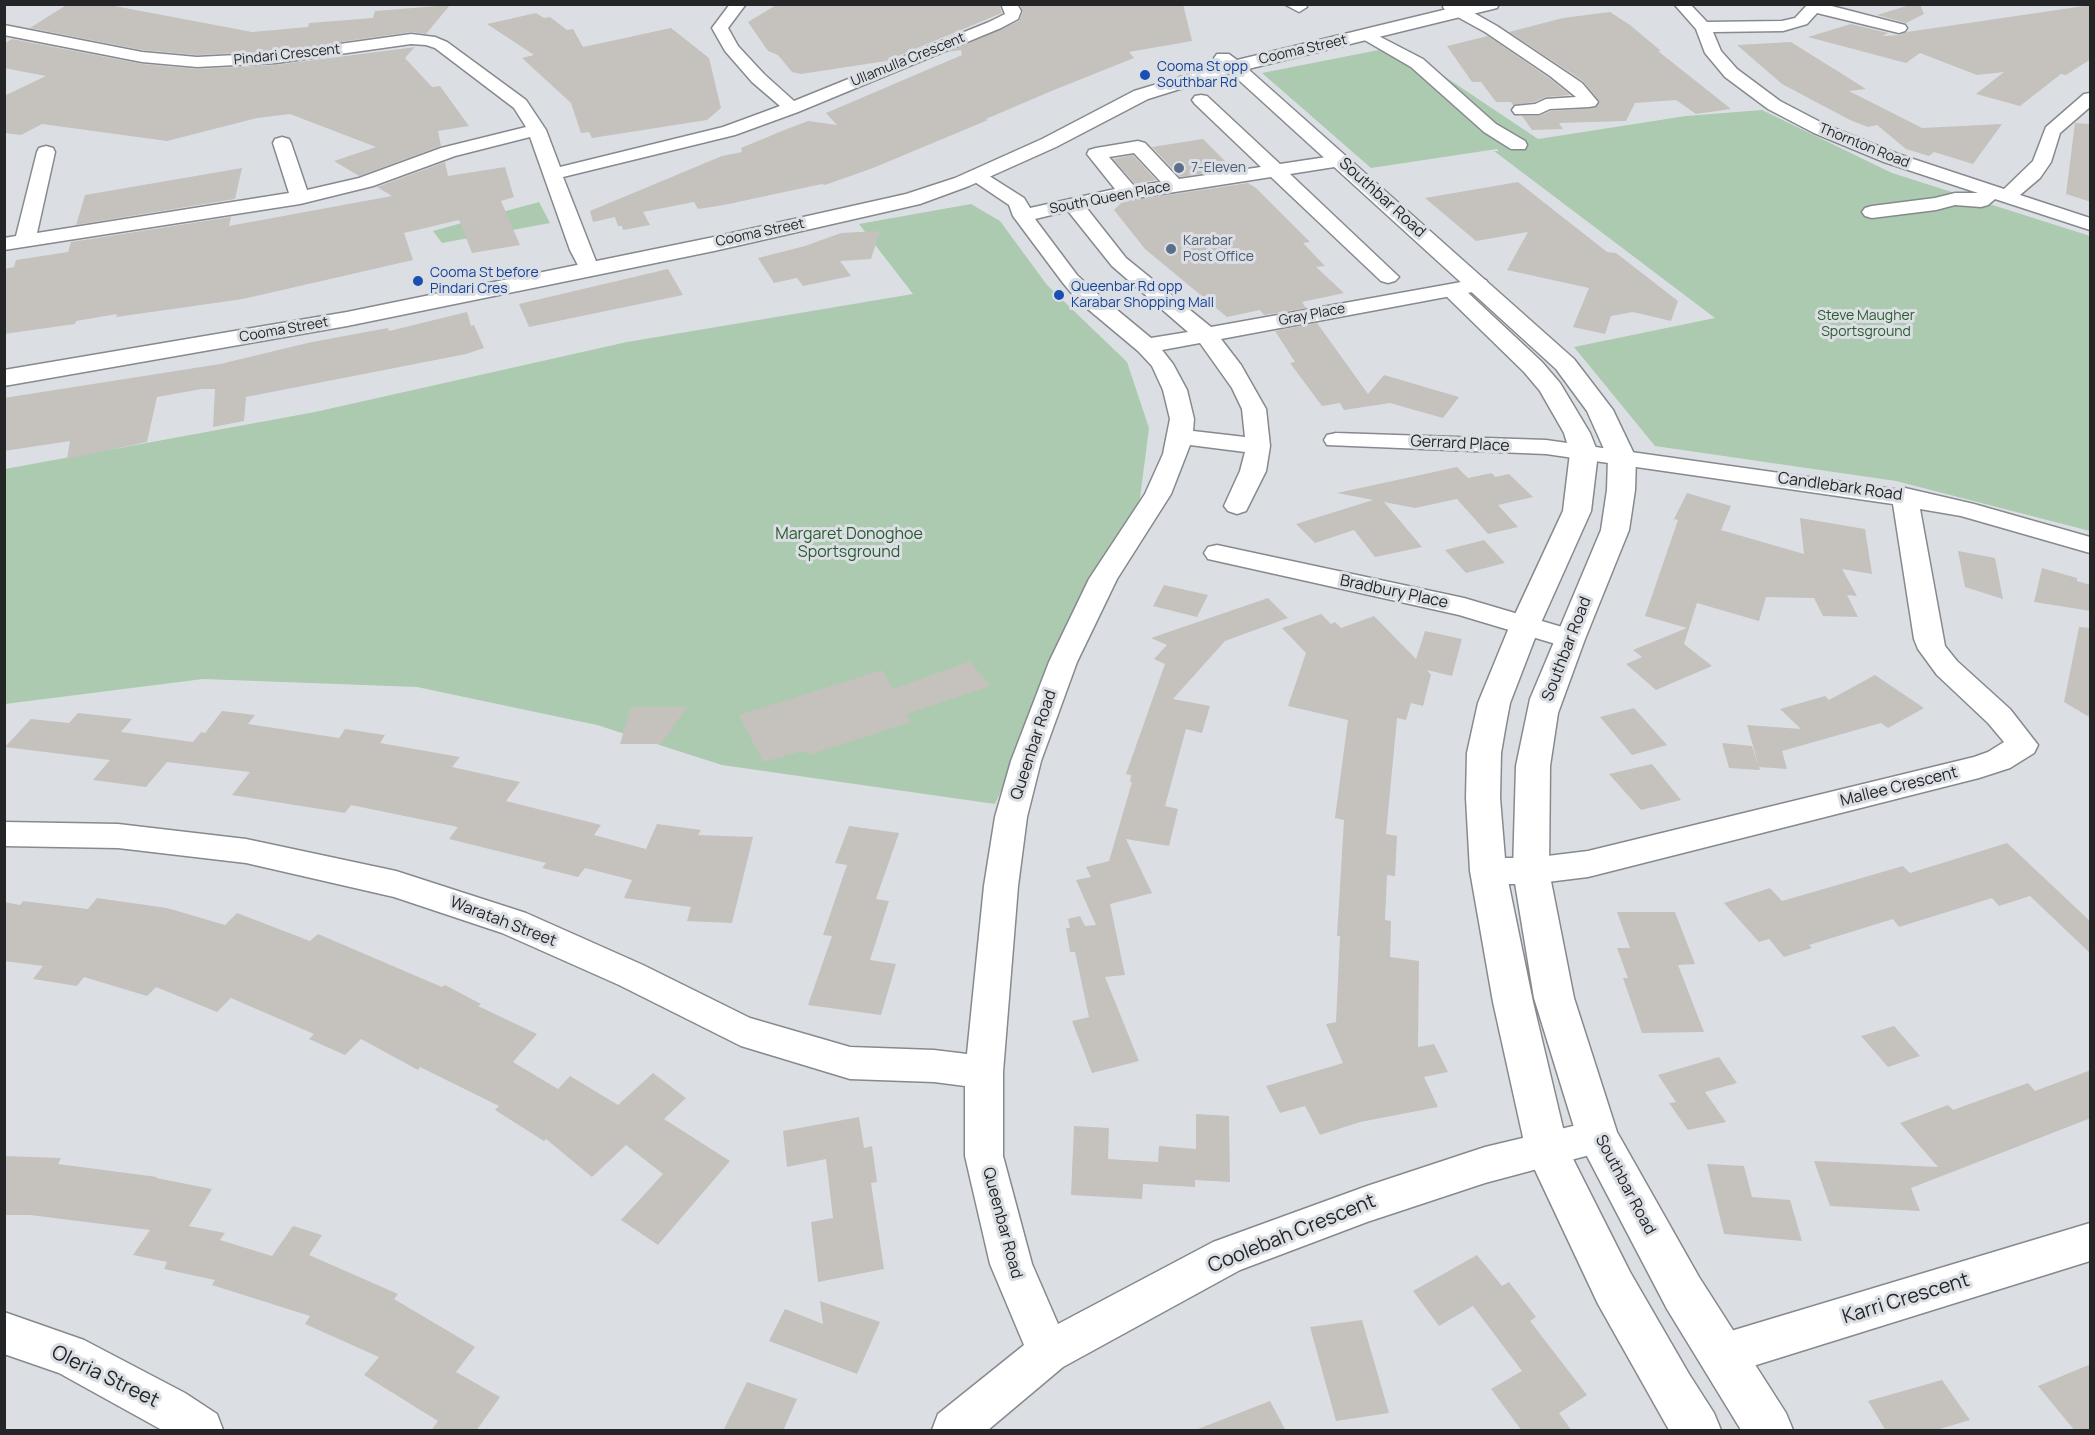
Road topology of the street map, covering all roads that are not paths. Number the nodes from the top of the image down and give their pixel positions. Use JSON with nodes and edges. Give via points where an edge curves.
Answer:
{"nodes":[{"id":1,"x":739,"y":4,"type":"edge"},
{"id":2,"x":1009,"y":4,"type":"edge"},
{"id":3,"x":1491,"y":4,"type":"edge"},
{"id":4,"x":1681,"y":4,"type":"edge"},
{"id":5,"x":1816,"y":6,"type":"edge"},
{"id":6,"x":1459,"y":8,"type":"edge"},
{"id":7,"x":1703,"y":27,"type":"junction"},
{"id":8,"x":1899,"y":27,"type":"dead end"},
{"id":9,"x":4,"y":30,"type":"edge"},
{"id":10,"x":1361,"y":32,"type":"junction"},
{"id":11,"x":1217,"y":65,"type":"junction"},
{"id":12,"x":1232,"y":88,"type":"dead end"},
{"id":13,"x":2091,"y":98,"type":"edge"},
{"id":14,"x":1201,"y":100,"type":"dead end"},
{"id":15,"x":792,"y":108,"type":"junction"},
{"id":16,"x":1521,"y":110,"type":"dead end"},
{"id":17,"x":2069,"y":115,"type":"junction"},
{"id":18,"x":2091,"y":121,"type":"edge"},
{"id":19,"x":537,"y":130,"type":"junction"},
{"id":20,"x":282,"y":143,"type":"dead end"},
{"id":21,"x":1518,"y":145,"type":"dead end"},
{"id":22,"x":1298,"y":149,"type":"dead end"},
{"id":23,"x":46,"y":152,"type":"dead end"},
{"id":24,"x":1315,"y":165,"type":"junction"},
{"id":25,"x":1276,"y":170,"type":"junction"},
{"id":26,"x":1336,"y":170,"type":"junction"},
{"id":27,"x":553,"y":174,"type":"junction"},
{"id":28,"x":964,"y":176,"type":"junction"},
{"id":29,"x":1176,"y":186,"type":"junction"},
{"id":30,"x":1129,"y":193,"type":"junction"},
{"id":31,"x":1994,"y":196,"type":"junction"},
{"id":32,"x":300,"y":198,"type":"junction"},
{"id":33,"x":1072,"y":203,"type":"junction"},
{"id":34,"x":1364,"y":210,"type":"dead end"},
{"id":35,"x":1872,"y":212,"type":"dead end"},
{"id":36,"x":1023,"y":216,"type":"junction"},
{"id":37,"x":2091,"y":224,"type":"edge"},
{"id":38,"x":26,"y":240,"type":"junction"},
{"id":39,"x":2091,"y":240,"type":"edge"},
{"id":40,"x":4,"y":244,"type":"edge"},
{"id":41,"x":1402,"y":245,"type":"dead end"},
{"id":42,"x":586,"y":262,"type":"junction"},
{"id":43,"x":1388,"y":277,"type":"dead end"},
{"id":44,"x":1443,"y":282,"type":"junction"},
{"id":45,"x":1478,"y":285,"type":"junction"},
{"id":46,"x":1206,"y":335,"type":"junction"},
{"id":47,"x":1146,"y":346,"type":"junction"},
{"id":48,"x":4,"y":363,"type":"edge"},
{"id":49,"x":4,"y":378,"type":"edge"},
{"id":50,"x":1180,"y":438,"type":"junction"},
{"id":51,"x":1336,"y":440,"type":"dead end"},
{"id":52,"x":1258,"y":446,"type":"junction"},
{"id":53,"x":1584,"y":453,"type":"junction"},
{"id":54,"x":1622,"y":458,"type":"junction"},
{"id":55,"x":1905,"y":496,"type":"junction"},
{"id":56,"x":1237,"y":506,"type":"dead end"},
{"id":57,"x":2091,"y":545,"type":"edge"},
{"id":58,"x":1216,"y":553,"type":"dead end"},
{"id":59,"x":1525,"y":624,"type":"junction"},
{"id":60,"x":1569,"y":639,"type":"junction"},
{"id":61,"x":4,"y":834,"type":"edge"},
{"id":62,"x":1488,"y":871,"type":"junction"},
{"id":63,"x":1531,"y":871,"type":"junction"},
{"id":64,"x":984,"y":1072,"type":"junction"},
{"id":65,"x":1598,"y":1137,"type":"junction"},
{"id":66,"x":1547,"y":1151,"type":"junction"},
{"id":67,"x":2091,"y":1242,"type":"edge"},
{"id":68,"x":4,"y":1334,"type":"edge"},
{"id":69,"x":1048,"y":1352,"type":"junction"},
{"id":70,"x":1721,"y":1355,"type":"junction"},
{"id":71,"x":201,"y":1431,"type":"edge"},
{"id":72,"x":954,"y":1431,"type":"edge"},
{"id":73,"x":1697,"y":1431,"type":"edge"},
{"id":74,"x":1769,"y":1431,"type":"edge"}],
"edges":[{"from":1,"to":15,"type":"street","via":[[720,28],[731,48]]},
{"from":2,"to":15,"type":"street","name":"Ullamulla Crescent","via":[[1012,16],[995,25]]},
{"from":3,"to":6,"type":"main road","name":"Cooma Street"},
{"from":4,"to":7,"type":"street","name":"Thornton Road"},
{"from":5,"to":7,"type":"street","via":[[1801,21],[1783,26]]},
{"from":5,"to":8,"type":"street"},
{"from":6,"to":10,"type":"main road","name":"Cooma Street"},
{"from":6,"to":16,"type":"street","via":[[1556,72],[1589,102],[1546,104],[1539,109]]},
{"from":7,"to":31,"type":"street","name":"Thornton Road","via":[[1713,53],[1731,73],[1774,105],[1820,129]]},
{"from":9,"to":19,"type":"street","name":"Pindari Crescent","via":[[142,57],[197,62],[276,58],[411,39],[429,40],[520,104]]},
{"from":10,"to":11,"type":"main road","name":"Cooma Street"},
{"from":10,"to":21,"type":"street","via":[[1416,63],[1490,128]]},
{"from":11,"to":12,"type":"main road"},
{"from":11,"to":26,"type":"main road","name":"Southbar Road"},
{"from":11,"to":28,"type":"main road","name":"Cooma Street","via":[[1121,92]]},
{"from":13,"to":17,"type":"street"},
{"from":14,"to":25,"type":"street"},
{"from":15,"to":27,"type":"street","name":"Ullamulla Crescent","via":[[729,131]]},
{"from":17,"to":18,"type":"street"},
{"from":17,"to":31,"type":"street","via":[[2052,131],[2042,162],[2033,174]]},
{"from":19,"to":27,"type":"street","name":"Pindari Crescent"},
{"from":19,"to":32,"type":"street","via":[[448,152],[366,182]]},
{"from":20,"to":32,"type":"street"},
{"from":22,"to":24,"type":"main road","name":"Southbar Road"},
{"from":23,"to":38,"type":"street"},
{"from":24,"to":25,"type":"street","name":"South Queen Place"},
{"from":24,"to":26,"type":"main road","name":"Southbar Road"},
{"from":25,"to":29,"type":"street","name":"South Queen Place"},
{"from":25,"to":43,"type":"street"},
{"from":26,"to":45,"type":"main road","name":"Southbar Road"},
{"from":27,"to":42,"type":"street","name":"Pindari Crescent"},
{"from":28,"to":36,"type":"street","name":"Queenbar Road"},
{"from":28,"to":42,"type":"main road","name":"Cooma Street","via":[[891,204],[714,244]]},
{"from":29,"to":30,"type":"street","name":"South Queen Place"},
{"from":29,"to":30,"type":"street","via":[[1138,147],[1096,153]]},
{"from":30,"to":33,"type":"street","name":"South Queen Place"},
{"from":31,"to":35,"type":"street"},
{"from":31,"to":37,"type":"street","name":"Thornton Road"},
{"from":31,"to":39,"type":"street"},
{"from":32,"to":38,"type":"street"},
{"from":33,"to":36,"type":"street","name":"South Queen Place"},
{"from":33,"to":46,"type":"street","via":[[1119,262]]},
{"from":34,"to":41,"type":"main road","name":"Southbar Road"},
{"from":36,"to":47,"type":"street","name":"Queenbar Road","via":[[1085,295]]},
{"from":38,"to":40,"type":"street"},
{"from":42,"to":48,"type":"main road","name":"Cooma Street"},
{"from":42,"to":49,"type":"main road","name":"Cooma Street","via":[[347,319]]},
{"from":44,"to":45,"type":"street","name":"Gray Place"},
{"from":44,"to":46,"type":"street","name":"Gray Place"},
{"from":44,"to":53,"type":"main road","via":[[1551,388]]},
{"from":45,"to":54,"type":"main road","name":"Southbar Road","via":[[1584,386]]},
{"from":46,"to":47,"type":"street","name":"Gray Place"},
{"from":46,"to":52,"type":"street","via":[[1250,399]]},
{"from":47,"to":50,"type":"street","name":"Queenbar Road","via":[[1162,364],[1175,390],[1182,419]]},
{"from":50,"to":52,"type":"street"},
{"from":50,"to":64,"type":"street","name":"Queenbar Road","via":[[1158,494],[1103,579],[1073,641],[1026,761],[1011,818],[1001,885]]},
{"from":51,"to":53,"type":"street","name":"Gerrard Place","via":[[1546,447]]},
{"from":52,"to":56,"type":"street","via":[[1253,471]]},
{"from":53,"to":54,"type":"street","name":"Candlebark Road"},
{"from":53,"to":59,"type":"main road","via":[[1577,511]]},
{"from":54,"to":55,"type":"street","name":"Candlebark Road"},
{"from":54,"to":60,"type":"main road","name":"Southbar Road","via":[[1615,530]]},
{"from":55,"to":57,"type":"street","name":"Candlebark Road"},
{"from":55,"to":63,"type":"street","name":"Mallee Crescent","via":[[1932,649],[2024,745],[1979,767],[1588,864]]},
{"from":58,"to":59,"type":"street","name":"Bradbury Place"},
{"from":59,"to":60,"type":"street","name":"Bradbury Place"},
{"from":59,"to":62,"type":"main road","via":[[1494,703],[1484,753]]},
{"from":60,"to":63,"type":"main road","name":"Southbar Road","via":[[1546,699],[1533,766]]},
{"from":61,"to":64,"type":"street","name":"Waratah Street","via":[[118,836],[246,851],[396,884],[514,923],[631,975],[741,1031],[850,1063]]},
{"from":62,"to":63,"type":"street","name":"Mallee Crescent"},
{"from":62,"to":66,"type":"main road"},
{"from":63,"to":65,"type":"main road","name":"Southbar Road","via":[[1554,998]]},
{"from":64,"to":69,"type":"street","name":"Queenbar Road","via":[[984,1156],[1011,1264]]},
{"from":65,"to":66,"type":"street","name":"Coolebah Crescent"},
{"from":65,"to":70,"type":"main road","name":"Southbar Road"},
{"from":66,"to":69,"type":"street","name":"Coolebah Crescent","via":[[1442,1179],[1227,1256]]},
{"from":66,"to":73,"type":"main road","via":[[1614,1288]]},
{"from":67,"to":70,"type":"street","name":"Karri Crescent"},
{"from":68,"to":71,"type":"street","name":"Oleria Street","via":[[69,1355],[169,1409]]},
{"from":69,"to":72,"type":"street","name":"Coolebah Crescent"},
{"from":70,"to":74,"type":"main road","name":"Southbar Road"}]}
